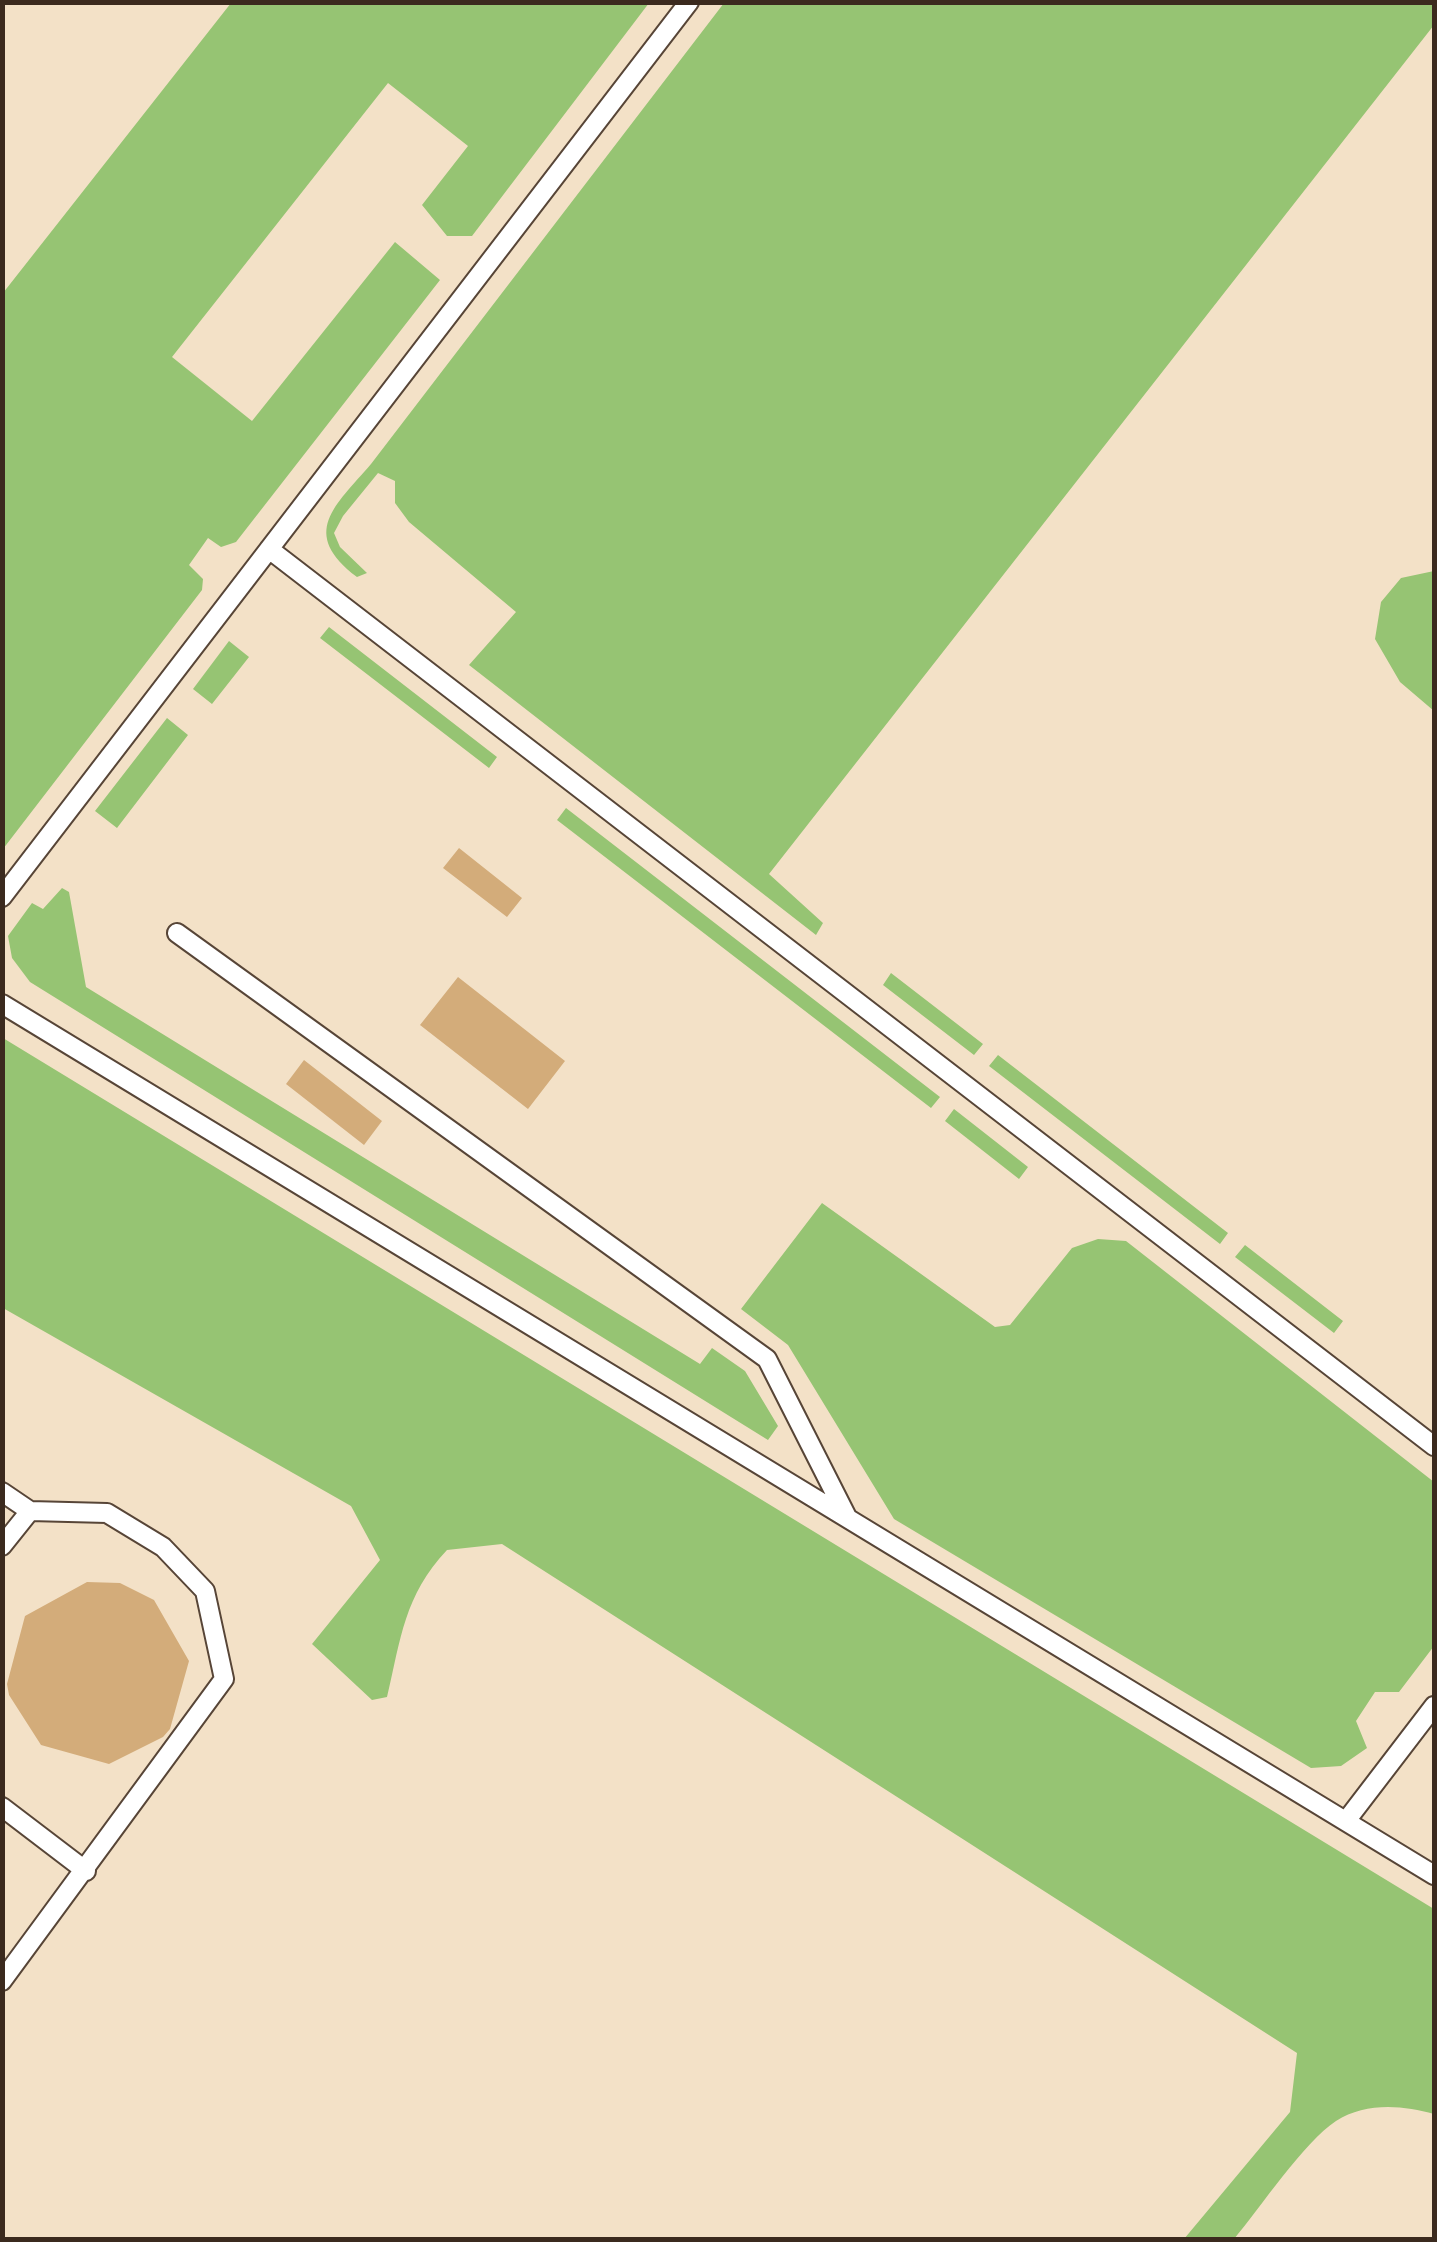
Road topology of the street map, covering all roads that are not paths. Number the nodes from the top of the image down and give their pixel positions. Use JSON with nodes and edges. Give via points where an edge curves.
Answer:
{"nodes":[{"id":1,"x":689,"y":2,"type":"edge"},
{"id":2,"x":270,"y":549,"type":"junction"},
{"id":3,"x":2,"y":898,"type":"edge"},
{"id":4,"x":177,"y":933,"type":"dead end"},
{"id":5,"x":2,"y":1004,"type":"edge"},
{"id":6,"x":1434,"y":1446,"type":"edge"},
{"id":7,"x":2,"y":1492,"type":"edge"},
{"id":8,"x":30,"y":1510,"type":"junction"},
{"id":9,"x":848,"y":1518,"type":"junction"},
{"id":10,"x":2,"y":1546,"type":"edge"},
{"id":11,"x":1434,"y":1706,"type":"edge"},
{"id":12,"x":2,"y":1807,"type":"edge"},
{"id":13,"x":1346,"y":1821,"type":"junction"},
{"id":14,"x":86,"y":1871,"type":"junction"},
{"id":15,"x":1434,"y":1875,"type":"edge"},
{"id":16,"x":2,"y":1981,"type":"edge"}],
"edges":[{"from":1,"to":2,"type":"lane"},
{"from":2,"to":3,"type":"lane"},
{"from":2,"to":6,"type":"lane"},
{"from":4,"to":9,"type":"lane","via":[[767,1359]]},
{"from":5,"to":9,"type":"lane"},
{"from":7,"to":8,"type":"lane"},
{"from":8,"to":10,"type":"lane"},
{"from":8,"to":14,"type":"lane","via":[[107,1513],[162,1546],[205,1591],[224,1679]]},
{"from":9,"to":13,"type":"lane"},
{"from":11,"to":13,"type":"lane"},
{"from":12,"to":14,"type":"lane"},
{"from":13,"to":15,"type":"lane"},
{"from":14,"to":16,"type":"lane"}]}
